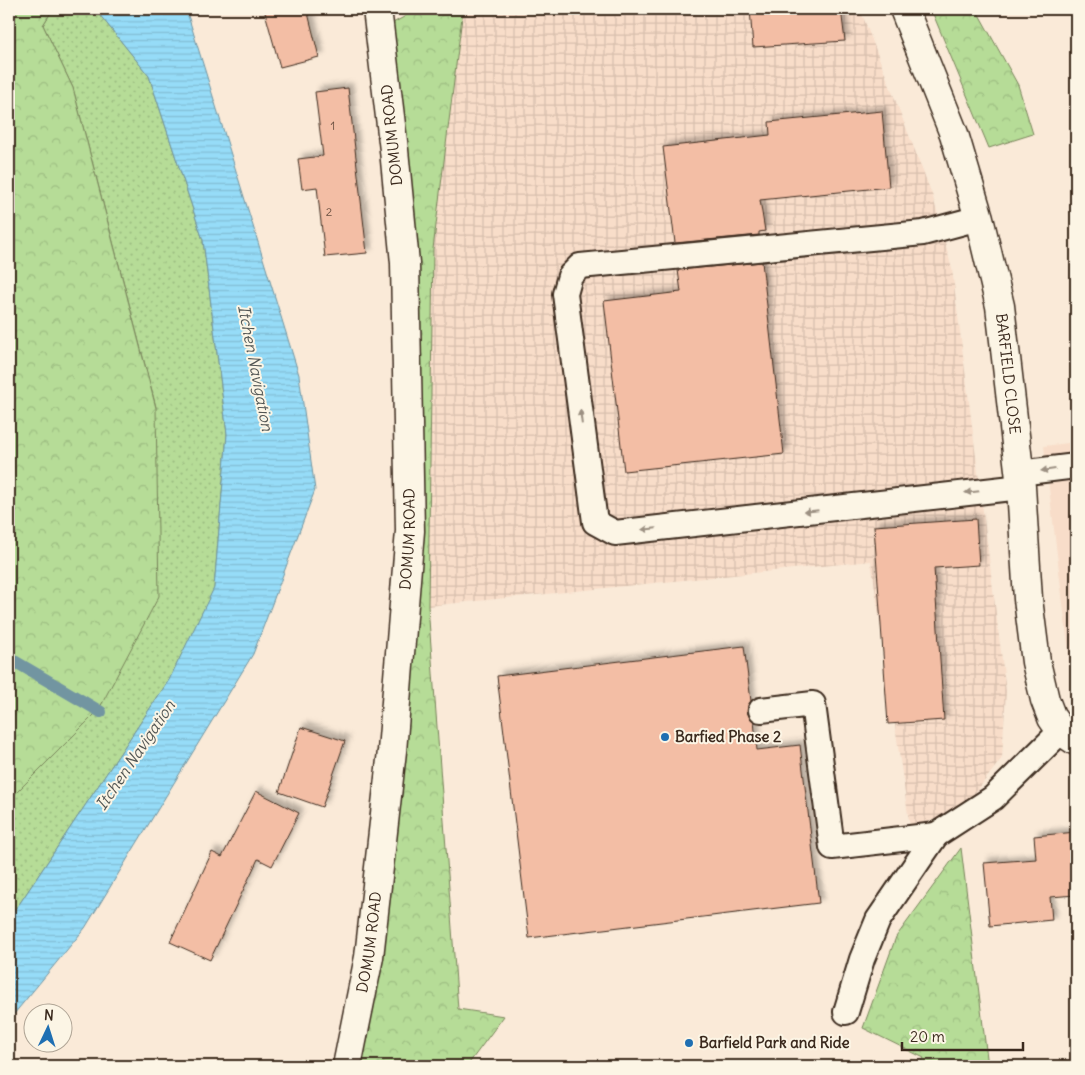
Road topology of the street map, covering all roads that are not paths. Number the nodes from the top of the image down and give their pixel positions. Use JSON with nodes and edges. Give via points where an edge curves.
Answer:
{"nodes":[{"id":1,"x":377,"y":9,"type":"edge"},
{"id":2,"x":904,"y":9,"type":"edge"},
{"id":3,"x":979,"y":218,"type":"junction"},
{"id":4,"x":1076,"y":466,"type":"edge"},
{"id":5,"x":1020,"y":480,"type":"junction"},
{"id":6,"x":761,"y":710,"type":"dead end"},
{"id":7,"x":1069,"y":736,"type":"edge"},
{"id":8,"x":936,"y":835,"type":"junction"},
{"id":9,"x":846,"y":1012,"type":"dead end"},
{"id":10,"x":347,"y":1066,"type":"edge"}],
"edges":[{"from":1,"to":10,"type":"street","name":"DOMUM ROAD","via":[[405,263],[410,531],[395,723],[369,957]]},
{"from":2,"to":3,"type":"street","name":"BARFIELD CLOSE","via":[[954,134]]},
{"from":3,"to":5,"type":"street","name":"BARFIELD CLOSE","via":[[1000,306]]},
{"from":5,"to":3,"type":"lane","one_way":true,"via":[[615,532],[595,522],[565,294],[570,276],[580,266],[923,233]]},
{"from":4,"to":5,"type":"lane","one_way":true},
{"from":5,"to":7,"type":"street","name":"BARFIELD CLOSE","via":[[1036,662],[1044,700],[1052,718]]},
{"from":6,"to":8,"type":"lane","via":[[814,704],[832,847]]},
{"from":7,"to":8,"type":"lane","via":[[993,798]]},
{"from":8,"to":9,"type":"lane","via":[[878,920]]}]}
